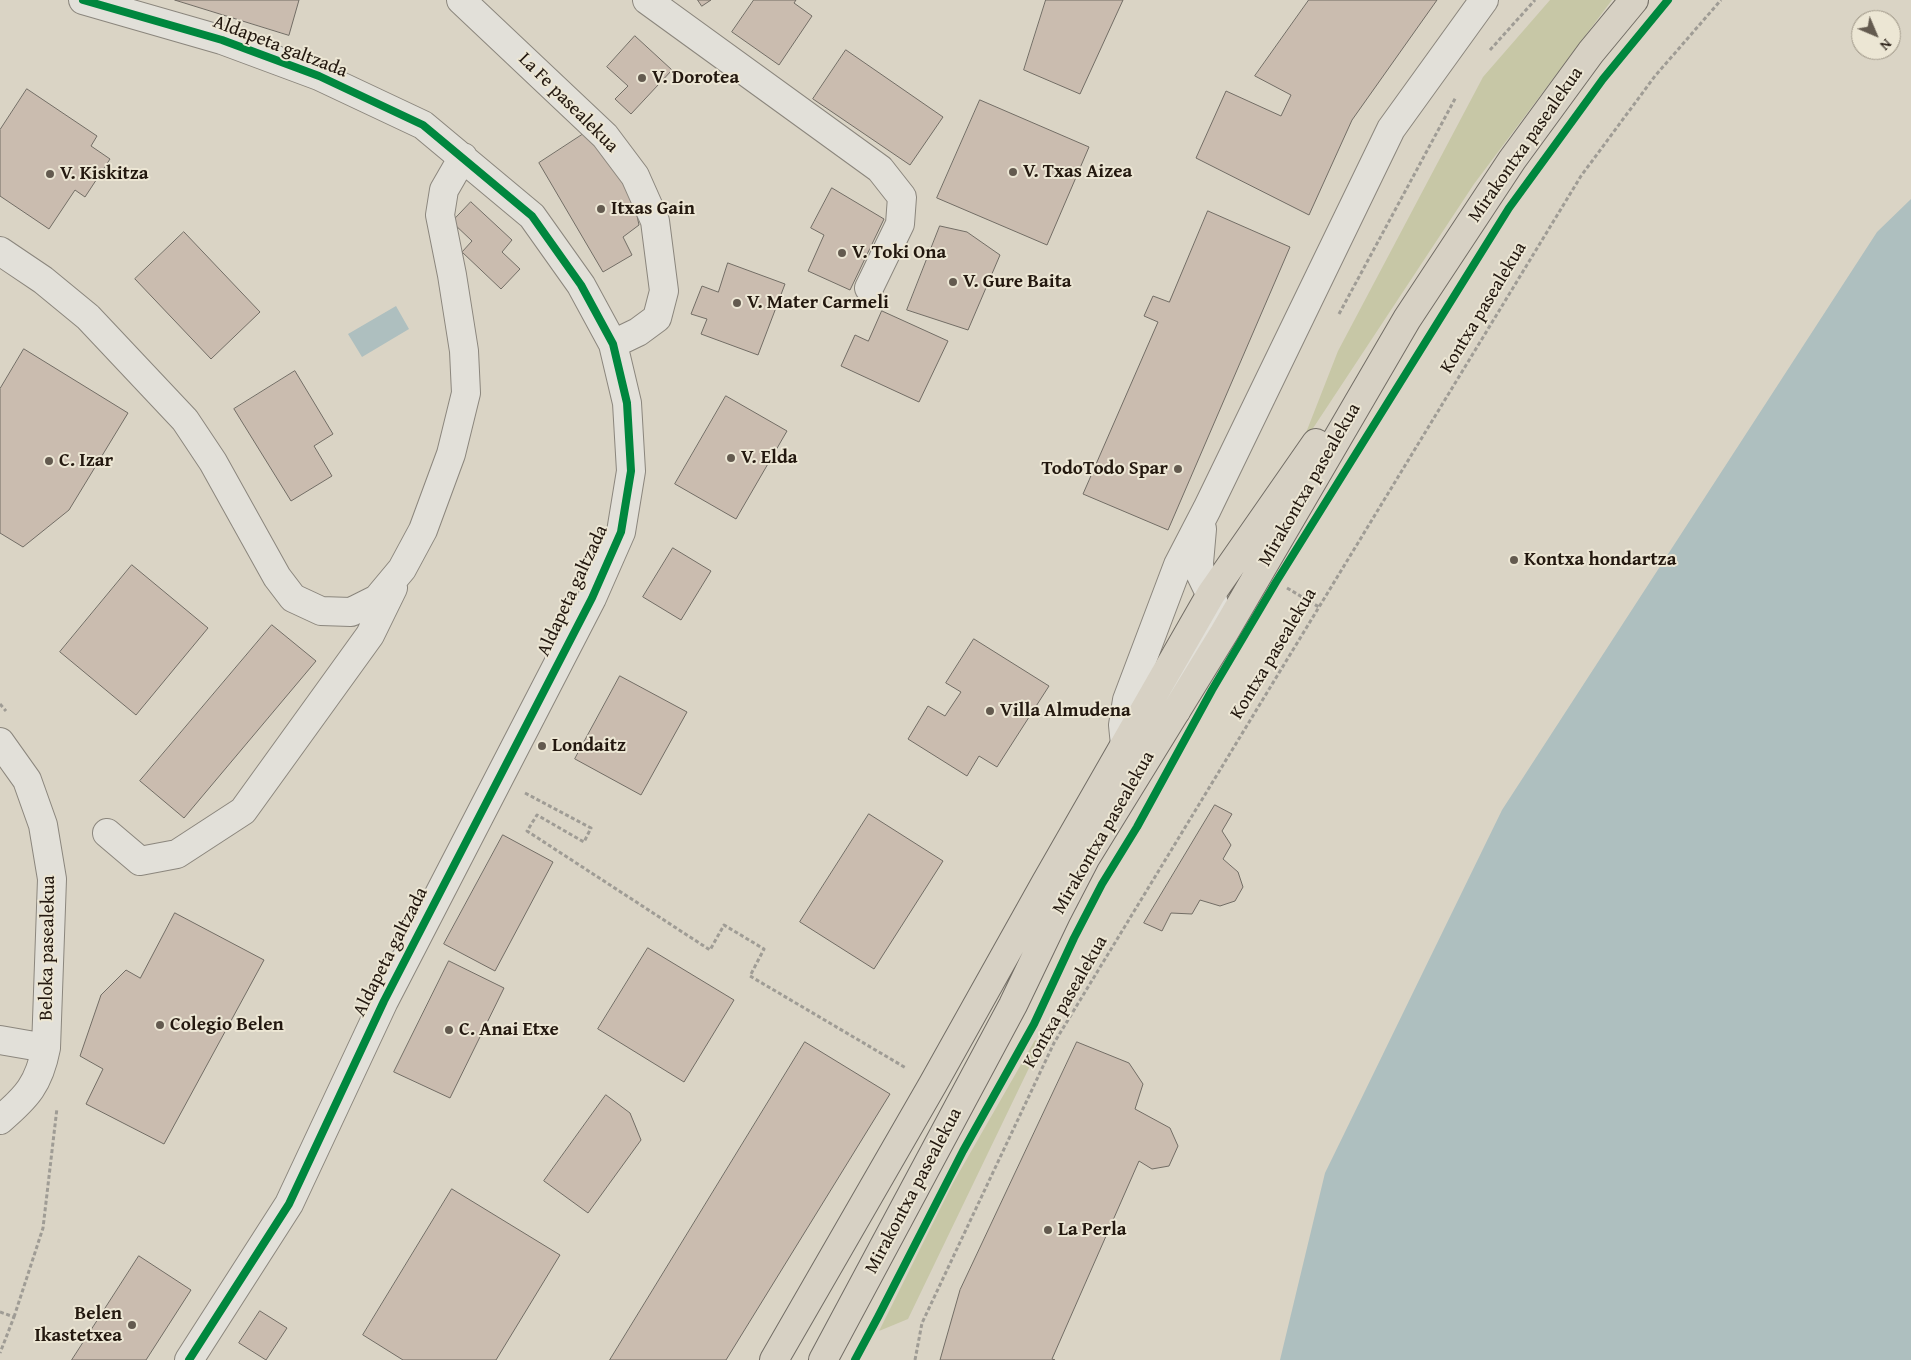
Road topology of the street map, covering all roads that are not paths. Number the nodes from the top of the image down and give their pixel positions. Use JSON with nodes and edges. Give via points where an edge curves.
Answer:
{"nodes":[{"id":1,"x":83,"y":0,"type":"edge"},
{"id":2,"x":461,"y":0,"type":"edge"},
{"id":3,"x":647,"y":0,"type":"edge"},
{"id":4,"x":1484,"y":0,"type":"edge"},
{"id":5,"x":1634,"y":0,"type":"edge"},
{"id":6,"x":462,"y":157,"type":"junction"},
{"id":7,"x":0,"y":250,"type":"edge"},
{"id":8,"x":869,"y":288,"type":"dead end"},
{"id":9,"x":1407,"y":319,"type":"junction"},
{"id":10,"x":613,"y":344,"type":"junction"},
{"id":11,"x":1202,"y":518,"type":"junction"},
{"id":12,"x":402,"y":569,"type":"junction"},
{"id":13,"x":1207,"y":588,"type":"junction"},
{"id":14,"x":1170,"y":589,"type":"junction"},
{"id":15,"x":1176,"y":711,"type":"junction"},
{"id":16,"x":0,"y":742,"type":"edge"},
{"id":17,"x":1125,"y":746,"type":"junction"},
{"id":18,"x":107,"y":833,"type":"dead end"},
{"id":19,"x":0,"y":1040,"type":"edge"},
{"id":20,"x":46,"y":1048,"type":"junction"},
{"id":21,"x":0,"y":1120,"type":"edge"},
{"id":22,"x":189,"y":1360,"type":"edge"},
{"id":23,"x":774,"y":1360,"type":"edge"},
{"id":24,"x":823,"y":1360,"type":"edge"}],
"edges":[{"from":1,"to":6,"type":"street","name":"Aldapeta galtzada","via":[[222,40],[318,76],[422,125]]},
{"from":2,"to":10,"type":"street","name":"La Fe pasealekua","via":[[605,136],[636,176],[655,221],[664,291],[657,318]]},
{"from":3,"to":8,"type":"street","via":[[880,169],[902,198],[900,224]]},
{"from":4,"to":11,"type":"street","name":"Mirakontxa pasealekua","via":[[1391,129]]},
{"from":5,"to":9,"type":"main road","name":"Mirakontxa pasealekua","via":[[1591,52],[1512,160]]},
{"from":6,"to":10,"type":"street","name":"Aldapeta galtzada","via":[[532,216],[581,285]]},
{"from":6,"to":12,"type":"street","via":[[444,190],[440,215],[464,350],[466,393],[451,454],[423,530]]},
{"from":7,"to":12,"type":"street","via":[[88,317],[185,420],[213,462],[277,578],[293,598],[321,611],[351,612],[377,600]]},
{"from":9,"to":13,"type":"main road","name":"Mirakontxa pasealekua"},
{"from":9,"to":15,"type":"main road","name":"Mirakontxa pasealekua"},
{"from":10,"to":22,"type":"street","name":"Aldapeta galtzada","via":[[627,403],[631,471],[621,532],[592,598],[384,1001],[289,1204]]},
{"from":11,"to":13,"type":"street","via":[[1199,563]]},
{"from":11,"to":14,"type":"street","name":"Mirakontxa pasealekua","via":[[1178,565]]},
{"from":12,"to":18,"type":"street","via":[[370,635],[243,811],[177,854],[140,861]]},
{"from":13,"to":14,"type":"street","via":[[1196,577],[1188,577]]},
{"from":13,"to":15,"type":"street","via":[[1216,614],[1177,684]]},
{"from":13,"to":17,"type":"main road","name":"Mirakontxa pasealekua"},
{"from":14,"to":17,"type":"street","name":"Mirakontxa pasealekua","via":[[1127,700],[1123,725]]},
{"from":15,"to":24,"type":"main road","name":"Mirakontxa pasealekua","via":[[1085,859],[1013,1004]]},
{"from":16,"to":20,"type":"street","name":"Beloka pasealekua","via":[[27,780],[43,825],[52,879]]},
{"from":17,"to":23,"type":"main road","name":"Mirakontxa pasealekua"},
{"from":19,"to":20,"type":"street"},
{"from":20,"to":21,"type":"street","name":"Beloka pasealekua","via":[[42,1070],[31,1089]]}]}
